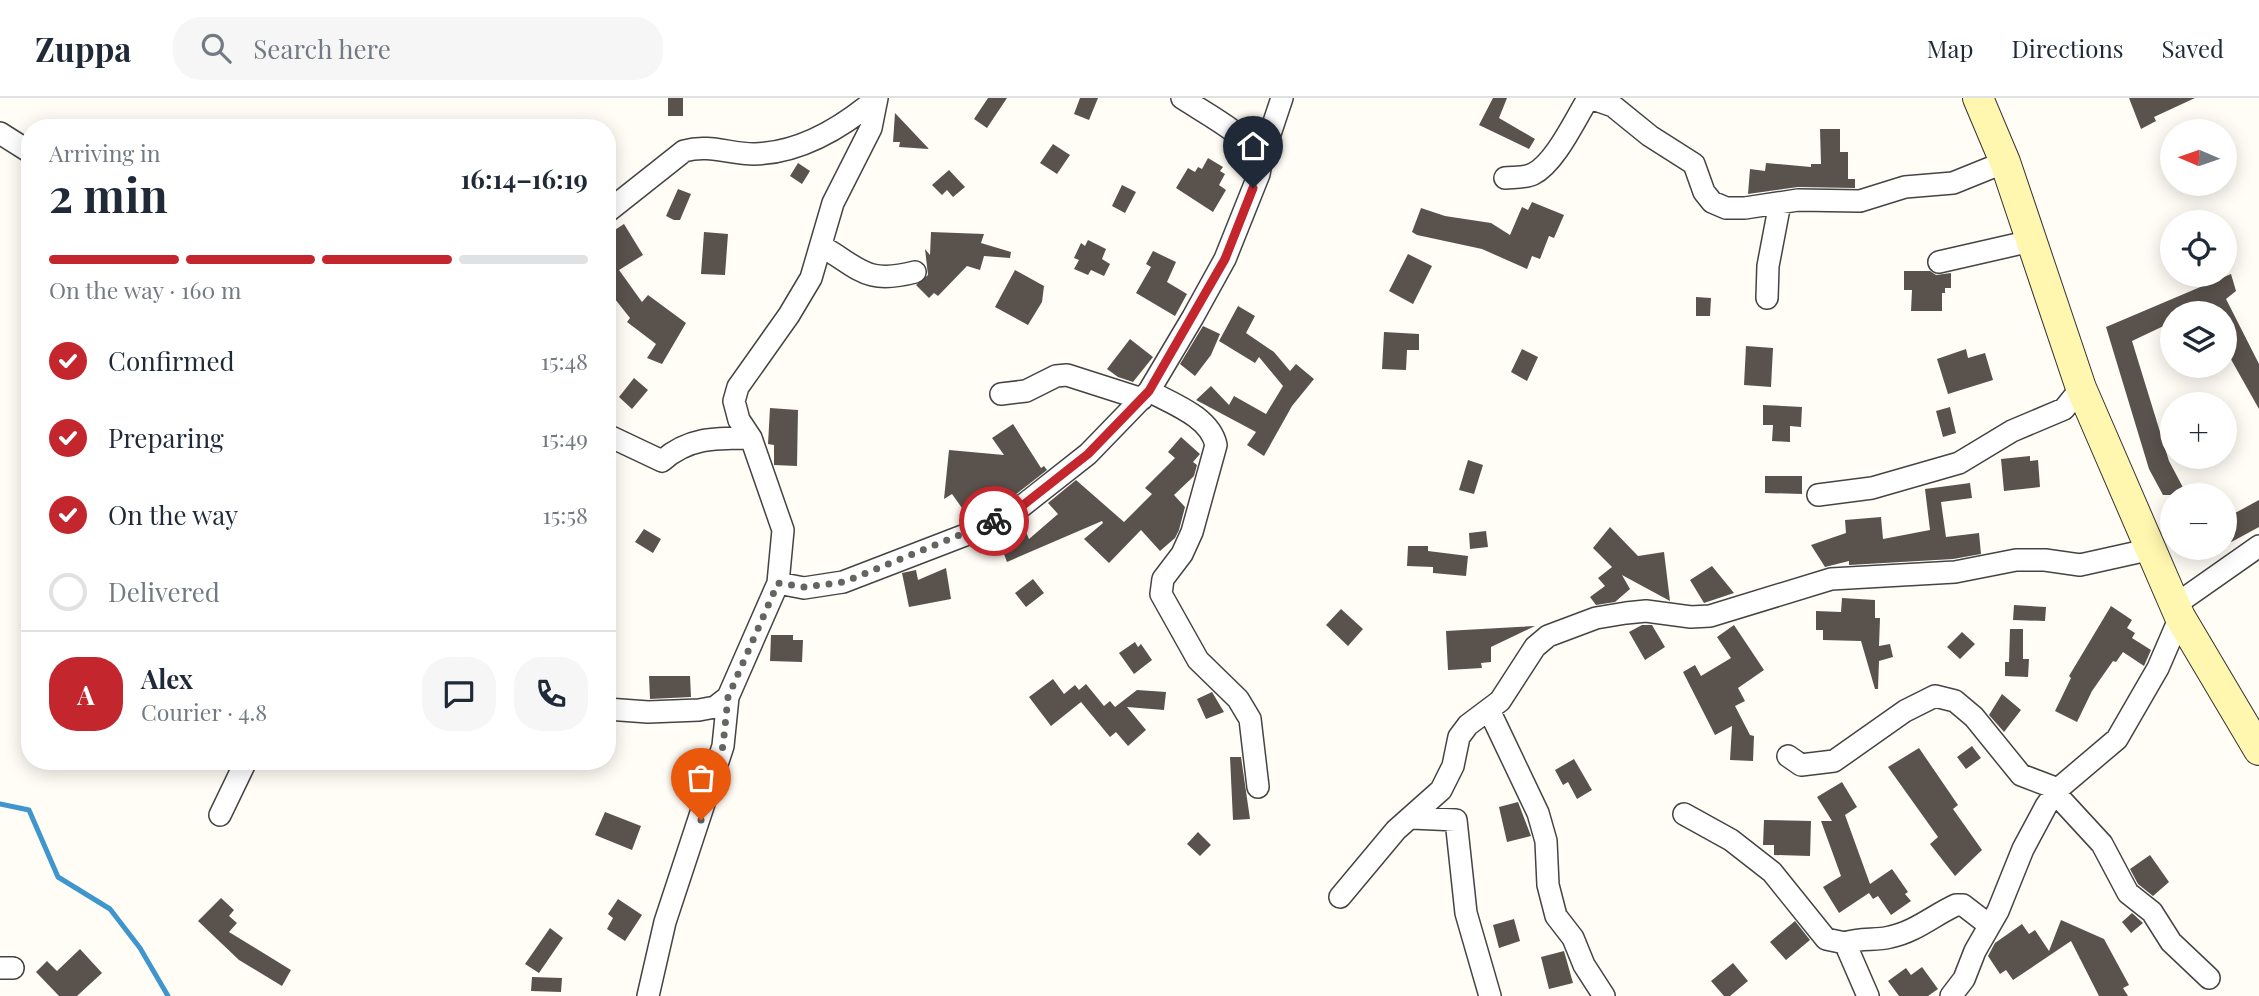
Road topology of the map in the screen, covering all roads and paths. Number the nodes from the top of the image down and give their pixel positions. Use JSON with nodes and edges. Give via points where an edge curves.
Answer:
{"nodes":[{"id":1,"x":877,"y":98,"type":"edge"},
{"id":2,"x":1182,"y":98,"type":"edge"},
{"id":3,"x":1282,"y":98,"type":"edge"},
{"id":4,"x":1978,"y":98,"type":"edge"},
{"id":5,"x":0,"y":133,"type":"edge"},
{"id":6,"x":21,"y":146,"type":"edge"},
{"id":7,"x":1262,"y":158,"type":"junction"},
{"id":8,"x":2005,"y":162,"type":"junction"},
{"id":9,"x":1505,"y":178,"type":"dead end"},
{"id":10,"x":1780,"y":203,"type":"junction"},
{"id":11,"x":616,"y":205,"type":"edge"},
{"id":12,"x":2031,"y":240,"type":"junction"},
{"id":13,"x":821,"y":246,"type":"junction"},
{"id":14,"x":1939,"y":261,"type":"dead end"},
{"id":15,"x":915,"y":272,"type":"dead end"},
{"id":16,"x":1767,"y":298,"type":"dead end"},
{"id":17,"x":2081,"y":388,"type":"junction"},
{"id":18,"x":1001,"y":394,"type":"dead end"},
{"id":19,"x":1146,"y":395,"type":"junction"},
{"id":20,"x":751,"y":438,"type":"junction"},
{"id":21,"x":616,"y":439,"type":"edge"},
{"id":22,"x":1818,"y":495,"type":"dead end"},
{"id":23,"x":2259,"y":546,"type":"edge"},
{"id":24,"x":2152,"y":549,"type":"junction"},
{"id":25,"x":778,"y":583,"type":"junction"},
{"id":26,"x":2178,"y":611,"type":"junction"},
{"id":27,"x":728,"y":697,"type":"junction"},
{"id":28,"x":616,"y":710,"type":"edge"},
{"id":29,"x":1489,"y":710,"type":"junction"},
{"id":30,"x":2259,"y":750,"type":"edge"},
{"id":31,"x":1788,"y":756,"type":"dead end"},
{"id":32,"x":242,"y":770,"type":"edge"},
{"id":33,"x":1258,"y":787,"type":"dead end"},
{"id":34,"x":2056,"y":791,"type":"junction"},
{"id":35,"x":1684,"y":814,"type":"dead end"},
{"id":36,"x":220,"y":816,"type":"dead end"},
{"id":37,"x":1412,"y":818,"type":"junction"},
{"id":38,"x":1340,"y":897,"type":"dead end"},
{"id":39,"x":1989,"y":925,"type":"junction"},
{"id":40,"x":1845,"y":943,"type":"junction"},
{"id":41,"x":2209,"y":978,"type":"dead end"},
{"id":42,"x":648,"y":996,"type":"edge"},
{"id":43,"x":1490,"y":996,"type":"edge"},
{"id":44,"x":1604,"y":996,"type":"edge"},
{"id":45,"x":1868,"y":996,"type":"edge"},
{"id":46,"x":1951,"y":996,"type":"edge"}],
"edges":[{"from":1,"to":11,"type":"street","via":[[831,132],[783,150],[753,154],[697,148],[684,151]]},
{"from":1,"to":13,"type":"street","via":[[871,128],[833,203]]},
{"from":2,"to":7,"type":"street","via":[[1235,132]]},
{"from":3,"to":7,"type":"street"},
{"from":4,"to":8,"type":"street"},
{"from":5,"to":6,"type":"street"},
{"from":7,"to":19,"type":"street","via":[[1225,259]]},
{"from":8,"to":10,"type":"street","via":[[1953,183],[1905,187],[1860,201]]},
{"from":8,"to":12,"type":"street"},
{"from":9,"to":10,"type":"street","via":[[1532,175],[1540,169],[1586,102],[1593,99],[1613,106],[1694,164],[1712,202],[1726,208]]},
{"from":10,"to":16,"type":"street"},
{"from":12,"to":14,"type":"street"},
{"from":12,"to":17,"type":"street"},
{"from":13,"to":15,"type":"street","via":[[864,275]]},
{"from":13,"to":20,"type":"street","via":[[811,278],[738,387],[734,401]]},
{"from":17,"to":22,"type":"street","via":[[2064,409],[2012,431],[1959,463],[1883,485]]},
{"from":17,"to":24,"type":"street"},
{"from":18,"to":19,"type":"street","via":[[1026,391],[1068,375]]},
{"from":19,"to":25,"type":"street","via":[[1088,454],[1022,506],[973,532],[844,582],[804,587]]},
{"from":19,"to":33,"type":"street","via":[[1208,425],[1214,435],[1216,445],[1192,532],[1163,579],[1161,594],[1198,660],[1238,699],[1250,719]]},
{"from":20,"to":21,"type":"street","via":[[693,442],[662,461]]},
{"from":20,"to":25,"type":"street","via":[[783,530]]},
{"from":23,"to":26,"type":"street"},
{"from":24,"to":26,"type":"street"},
{"from":24,"to":29,"type":"street","via":[[2080,565],[2016,560],[1955,572],[1831,579],[1710,615],[1646,611],[1596,618],[1548,636],[1535,647],[1500,701]]},
{"from":25,"to":27,"type":"street"},
{"from":26,"to":30,"type":"street"},
{"from":26,"to":34,"type":"street","via":[[2158,668],[2117,738]]},
{"from":27,"to":28,"type":"street","via":[[715,707],[699,710]]},
{"from":27,"to":42,"type":"street","via":[[723,746],[665,922]]},
{"from":29,"to":37,"type":"street","via":[[1459,737],[1454,766],[1441,790]]},
{"from":29,"to":44,"type":"street","via":[[1538,813],[1556,916]]},
{"from":31,"to":34,"type":"street","via":[[1801,765],[1834,761],[1905,711],[1935,696],[1955,701],[1974,717],[2021,775]]},
{"from":32,"to":36,"type":"street"},
{"from":34,"to":39,"type":"street","via":[[2023,849]]},
{"from":34,"to":41,"type":"street","via":[[2102,844],[2128,893],[2152,912],[2171,942]]},
{"from":35,"to":40,"type":"street","via":[[1751,854],[1772,872],[1826,939]]},
{"from":37,"to":38,"type":"street","via":[[1396,830]]},
{"from":37,"to":43,"type":"street","via":[[1455,820],[1466,913]]},
{"from":39,"to":40,"type":"street","via":[[1963,905],[1956,905],[1888,938]]},
{"from":39,"to":46,"type":"street"},
{"from":40,"to":45,"type":"street"}]}
